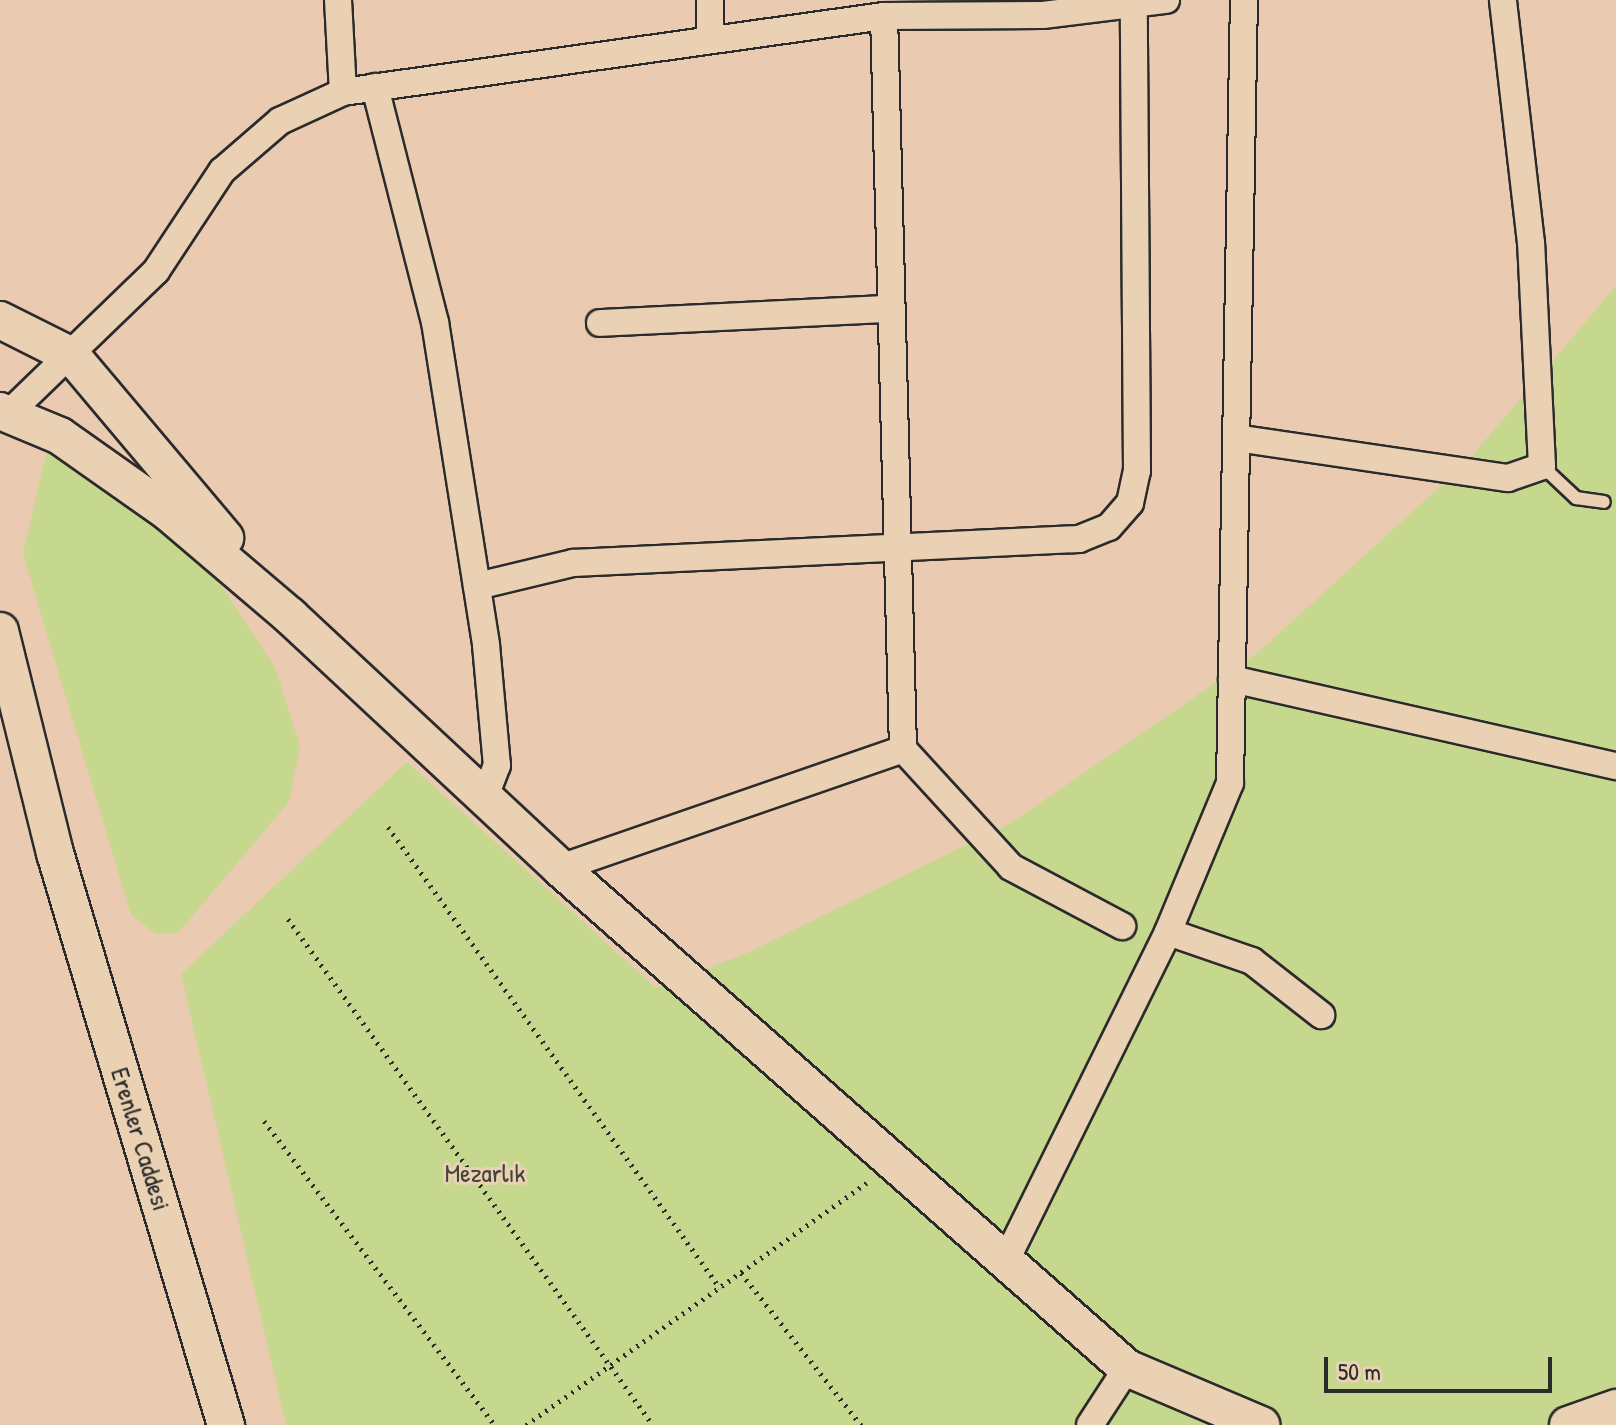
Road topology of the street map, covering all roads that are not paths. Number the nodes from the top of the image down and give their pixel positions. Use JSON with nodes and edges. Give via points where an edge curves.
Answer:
{"nodes":[{"id":1,"x":338,"y":0,"type":"edge"},
{"id":2,"x":710,"y":0,"type":"edge"},
{"id":3,"x":1166,"y":0,"type":"edge"},
{"id":4,"x":1244,"y":0,"type":"edge"},
{"id":5,"x":1503,"y":0,"type":"edge"},
{"id":6,"x":1134,"y":4,"type":"junction"},
{"id":7,"x":884,"y":16,"type":"junction"},
{"id":8,"x":710,"y":39,"type":"junction"},
{"id":9,"x":375,"y":87,"type":"junction"},
{"id":10,"x":343,"y":92,"type":"junction"},
{"id":11,"x":887,"y":309,"type":"junction"},
{"id":12,"x":0,"y":320,"type":"edge"},
{"id":13,"x":600,"y":323,"type":"dead end"},
{"id":14,"x":72,"y":356,"type":"junction"},
{"id":15,"x":3,"y":417,"type":"edge"},
{"id":16,"x":1236,"y":438,"type":"junction"},
{"id":17,"x":1542,"y":466,"type":"junction"},
{"id":18,"x":1604,"y":502,"type":"dead end"},
{"id":19,"x":902,"y":544,"type":"junction"},
{"id":20,"x":477,"y":586,"type":"junction"},
{"id":21,"x":290,"y":616,"type":"junction"},
{"id":22,"x":0,"y":631,"type":"edge"},
{"id":23,"x":1232,"y":679,"type":"junction"},
{"id":24,"x":0,"y":720,"type":"edge"},
{"id":25,"x":903,"y":749,"type":"junction"},
{"id":26,"x":1616,"y":766,"type":"edge"},
{"id":27,"x":485,"y":797,"type":"junction"},
{"id":28,"x":55,"y":853,"type":"junction"},
{"id":29,"x":560,"y":868,"type":"junction"},
{"id":30,"x":1122,"y":926,"type":"dead end"},
{"id":31,"x":1168,"y":932,"type":"junction"},
{"id":32,"x":1321,"y":1015,"type":"dead end"},
{"id":33,"x":1005,"y":1262,"type":"junction"},
{"id":34,"x":1127,"y":1368,"type":"junction"},
{"id":35,"x":1616,"y":1408,"type":"edge"},
{"id":36,"x":226,"y":1425,"type":"edge"},
{"id":37,"x":1090,"y":1425,"type":"edge"},
{"id":38,"x":1261,"y":1425,"type":"edge"},
{"id":39,"x":1568,"y":1425,"type":"edge"}],
"edges":[{"from":1,"to":10,"type":"street"},
{"from":2,"to":8,"type":"street"},
{"from":3,"to":6,"type":"street"},
{"from":4,"to":16,"type":"street"},
{"from":5,"to":17,"type":"street","via":[[1531,243]]},
{"from":6,"to":7,"type":"street","via":[[1043,15]]},
{"from":6,"to":19,"type":"street","via":[[1137,471],[1130,503],[1109,527],[1079,539]]},
{"from":7,"to":8,"type":"street"},
{"from":7,"to":11,"type":"street"},
{"from":8,"to":9,"type":"street"},
{"from":9,"to":10,"type":"street"},
{"from":9,"to":20,"type":"street","via":[[435,322]]},
{"from":10,"to":14,"type":"street","via":[[280,121],[222,171],[156,271]]},
{"from":11,"to":13,"type":"street"},
{"from":11,"to":19,"type":"street"},
{"from":12,"to":14,"type":"street"},
{"from":14,"to":15,"type":"street"},
{"from":14,"to":21,"type":"street"},
{"from":15,"to":21,"type":"street","via":[[60,436],[169,513]]},
{"from":16,"to":17,"type":"street","via":[[1508,478]]},
{"from":16,"to":23,"type":"street"},
{"from":17,"to":18,"type":"lane","via":[[1576,498]]},
{"from":19,"to":20,"type":"street","via":[[573,563]]},
{"from":19,"to":25,"type":"street"},
{"from":20,"to":27,"type":"street","via":[[497,765]]},
{"from":21,"to":27,"type":"street"},
{"from":22,"to":28,"type":"street","name":"Erenler Caddesi"},
{"from":23,"to":26,"type":"street"},
{"from":23,"to":31,"type":"street","via":[[1230,783]]},
{"from":24,"to":28,"type":"street","name":"Erenler Caddesi"},
{"from":25,"to":29,"type":"street"},
{"from":25,"to":30,"type":"street","via":[[1011,867]]},
{"from":27,"to":29,"type":"street"},
{"from":28,"to":36,"type":"street","name":"Erenler Caddesi"},
{"from":29,"to":33,"type":"street"},
{"from":31,"to":32,"type":"street","via":[[1252,961]]},
{"from":31,"to":33,"type":"street"},
{"from":33,"to":34,"type":"street"},
{"from":34,"to":37,"type":"street"},
{"from":34,"to":38,"type":"street"},
{"from":35,"to":39,"type":"street"}]}
